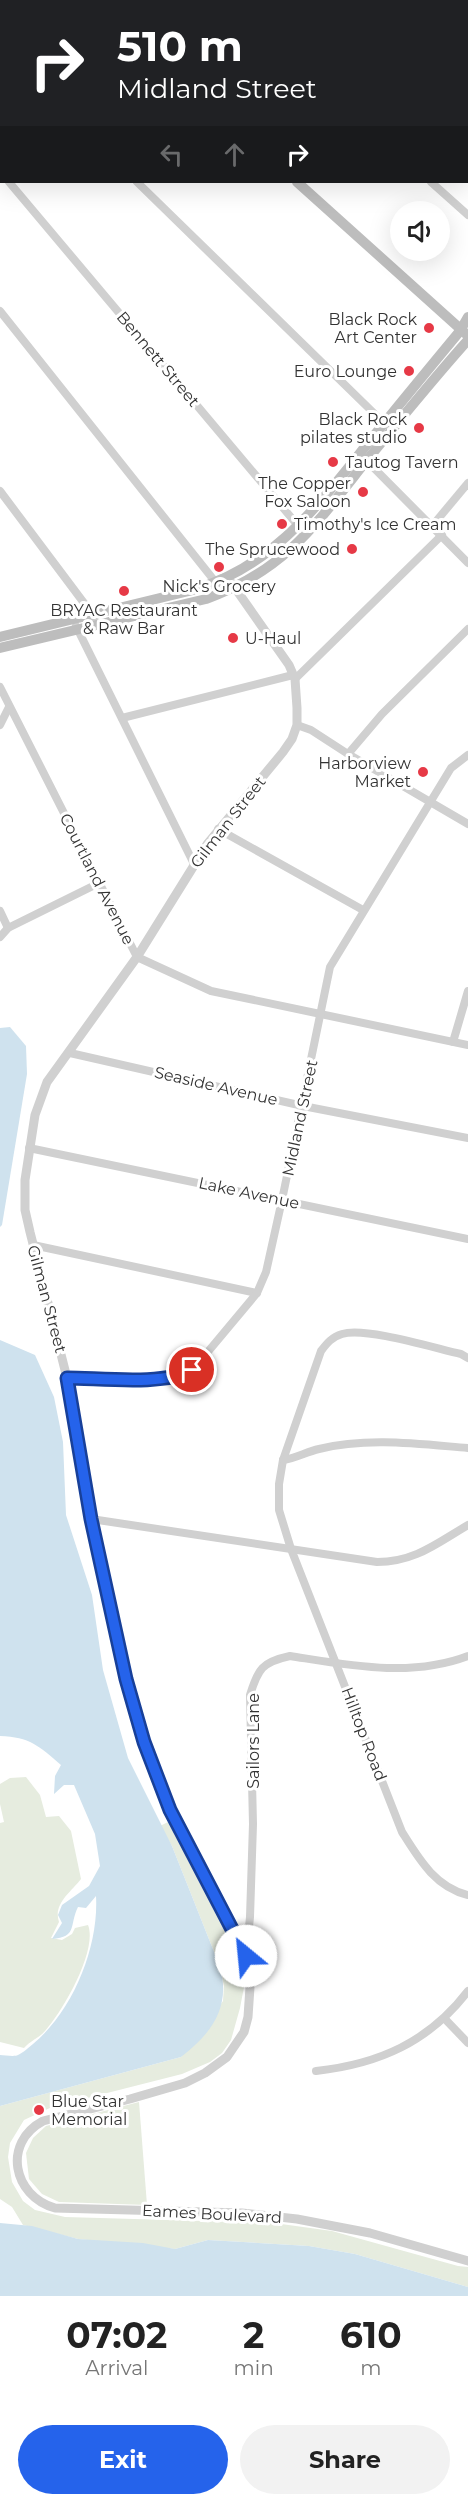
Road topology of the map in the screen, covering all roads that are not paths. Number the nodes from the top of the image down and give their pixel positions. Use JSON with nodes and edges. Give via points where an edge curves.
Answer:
{"nodes":[{"id":1,"x":10,"y":183,"type":"edge"},
{"id":2,"x":138,"y":183,"type":"edge"},
{"id":3,"x":298,"y":183,"type":"edge"},
{"id":4,"x":432,"y":183,"type":"edge"},
{"id":5,"x":468,"y":215,"type":"edge"},
{"id":6,"x":0,"y":311,"type":"edge"},
{"id":7,"x":468,"y":317,"type":"edge"},
{"id":8,"x":464,"y":333,"type":"edge"},
{"id":9,"x":468,"y":340,"type":"edge"},
{"id":10,"x":388,"y":426,"type":"junction"},
{"id":11,"x":363,"y":457,"type":"junction"},
{"id":12,"x":468,"y":483,"type":"edge"},
{"id":13,"x":0,"y":491,"type":"edge"},
{"id":14,"x":433,"y":525,"type":"junction"},
{"id":15,"x":298,"y":527,"type":"junction"},
{"id":16,"x":442,"y":534,"type":"junction"},
{"id":17,"x":306,"y":536,"type":"junction"},
{"id":18,"x":468,"y":563,"type":"edge"},
{"id":19,"x":228,"y":578,"type":"junction"},
{"id":20,"x":219,"y":588,"type":"junction"},
{"id":21,"x":236,"y":588,"type":"junction"},
{"id":22,"x":95,"y":620,"type":"junction"},
{"id":23,"x":75,"y":625,"type":"junction"},
{"id":24,"x":468,"y":629,"type":"edge"},
{"id":25,"x":0,"y":637,"type":"edge"},
{"id":26,"x":0,"y":648,"type":"edge"},
{"id":27,"x":294,"y":677,"type":"junction"},
{"id":28,"x":0,"y":687,"type":"edge"},
{"id":29,"x":9,"y":707,"type":"junction"},
{"id":30,"x":122,"y":718,"type":"junction"},
{"id":31,"x":297,"y":724,"type":"junction"},
{"id":32,"x":0,"y":725,"type":"edge"},
{"id":33,"x":348,"y":754,"type":"junction"},
{"id":34,"x":468,"y":755,"type":"edge"},
{"id":35,"x":430,"y":802,"type":"junction"},
{"id":36,"x":468,"y":824,"type":"edge"},
{"id":37,"x":218,"y":829,"type":"junction"},
{"id":38,"x":194,"y":864,"type":"junction"},
{"id":39,"x":99,"y":883,"type":"junction"},
{"id":40,"x":363,"y":910,"type":"junction"},
{"id":41,"x":0,"y":911,"type":"edge"},
{"id":42,"x":8,"y":928,"type":"junction"},
{"id":43,"x":0,"y":937,"type":"edge"},
{"id":44,"x":137,"y":957,"type":"junction"},
{"id":45,"x":468,"y":990,"type":"edge"},
{"id":46,"x":322,"y":1014,"type":"junction"},
{"id":47,"x":453,"y":1042,"type":"junction"},
{"id":48,"x":468,"y":1045,"type":"edge"},
{"id":49,"x":70,"y":1053,"type":"junction"},
{"id":50,"x":303,"y":1106,"type":"junction"},
{"id":51,"x":468,"y":1138,"type":"edge"},
{"id":52,"x":29,"y":1148,"type":"junction"},
{"id":53,"x":282,"y":1200,"type":"junction"},
{"id":54,"x":468,"y":1239,"type":"edge"},
{"id":55,"x":33,"y":1245,"type":"junction"},
{"id":56,"x":257,"y":1293,"type":"junction"},
{"id":57,"x":468,"y":1358,"type":"edge"},
{"id":58,"x":67,"y":1378,"type":"junction"},
{"id":59,"x":468,"y":1448,"type":"edge"},
{"id":60,"x":283,"y":1460,"type":"junction"},
{"id":61,"x":91,"y":1519,"type":"junction"},
{"id":62,"x":468,"y":1525,"type":"edge"},
{"id":63,"x":291,"y":1549,"type":"junction"},
{"id":64,"x":468,"y":1656,"type":"edge"},
{"id":65,"x":336,"y":1663,"type":"junction"},
{"id":66,"x":468,"y":1895,"type":"edge"},
{"id":67,"x":246,"y":1956,"type":"junction"},
{"id":68,"x":468,"y":1991,"type":"edge"},
{"id":69,"x":445,"y":2019,"type":"junction"},
{"id":70,"x":468,"y":2043,"type":"edge"},
{"id":71,"x":316,"y":2071,"type":"dead end"},
{"id":72,"x":32,"y":2127,"type":"joint"},
{"id":73,"x":468,"y":2260,"type":"edge"}],
"edges":[{"from":1,"to":15,"type":"street","name":"Bennett Street"},
{"from":2,"to":10,"type":"street"},
{"from":3,"to":8,"type":"main road"},
{"from":4,"to":5,"type":"street"},
{"from":6,"to":20,"type":"street"},
{"from":7,"to":8,"type":"main road"},
{"from":8,"to":10,"type":"main road"},
{"from":9,"to":10,"type":"main road"},
{"from":10,"to":11,"type":"main road"},
{"from":11,"to":14,"type":"street"},
{"from":11,"to":15,"type":"main road"},
{"from":11,"to":17,"type":"main road"},
{"from":12,"to":14,"type":"street"},
{"from":13,"to":22,"type":"street"},
{"from":14,"to":16,"type":"street"},
{"from":15,"to":17,"type":"street","name":"Bennett Street"},
{"from":15,"to":19,"type":"main road","via":[[255,563]]},
{"from":16,"to":18,"type":"street"},
{"from":16,"to":27,"type":"street"},
{"from":17,"to":21,"type":"main road","via":[[271,566]]},
{"from":19,"to":20,"type":"main road"},
{"from":19,"to":21,"type":"street","name":"Gilman Street"},
{"from":20,"to":21,"type":"main road"},
{"from":20,"to":22,"type":"main road"},
{"from":21,"to":27,"type":"street","name":"Gilman Street","via":[[285,657]]},
{"from":22,"to":23,"type":"main road"},
{"from":23,"to":25,"type":"main road"},
{"from":23,"to":26,"type":"main road"},
{"from":23,"to":30,"type":"street"},
{"from":24,"to":33,"type":"street","via":[[382,714]]},
{"from":27,"to":30,"type":"street"},
{"from":27,"to":31,"type":"street","name":"Gilman Street"},
{"from":28,"to":29,"type":"street","name":"Courtland Avenue"},
{"from":29,"to":32,"type":"street"},
{"from":29,"to":39,"type":"street","name":"Courtland Avenue"},
{"from":30,"to":38,"type":"street"},
{"from":31,"to":33,"type":"street"},
{"from":31,"to":37,"type":"street","name":"Gilman Street","via":[[284,752]]},
{"from":33,"to":35,"type":"street"},
{"from":34,"to":35,"type":"street","name":"Midland Street","via":[[451,768]]},
{"from":35,"to":36,"type":"street"},
{"from":35,"to":40,"type":"street","name":"Midland Street"},
{"from":37,"to":38,"type":"street","name":"Gilman Street"},
{"from":37,"to":40,"type":"street"},
{"from":38,"to":44,"type":"street","name":"Gilman Street"},
{"from":39,"to":42,"type":"street"},
{"from":39,"to":44,"type":"street","name":"Courtland Avenue"},
{"from":40,"to":46,"type":"street","name":"Midland Street","via":[[330,967]]},
{"from":41,"to":42,"type":"street"},
{"from":42,"to":43,"type":"street"},
{"from":44,"to":46,"type":"street","name":"Courtland Avenue","via":[[211,991]]},
{"from":44,"to":49,"type":"street","name":"Gilman Street"},
{"from":45,"to":47,"type":"street"},
{"from":46,"to":47,"type":"street","name":"Courtland Avenue"},
{"from":46,"to":50,"type":"street","name":"Midland Street"},
{"from":47,"to":48,"type":"street","name":"Courtland Avenue"},
{"from":49,"to":50,"type":"street","name":"Seaside Avenue"},
{"from":49,"to":52,"type":"street","name":"Gilman Street","via":[[41,1094]]},
{"from":50,"to":51,"type":"street","name":"Seaside Avenue"},
{"from":50,"to":53,"type":"street","name":"Midland Street"},
{"from":52,"to":53,"type":"street","name":"Lake Avenue"},
{"from":52,"to":55,"type":"street","name":"Gilman Street","via":[[24,1194]]},
{"from":53,"to":54,"type":"street","name":"Lake Avenue"},
{"from":53,"to":56,"type":"street","name":"Midland Street","via":[[266,1272]]},
{"from":55,"to":56,"type":"street"},
{"from":55,"to":58,"type":"street","name":"Gilman Street"},
{"from":56,"to":58,"type":"street","name":"Midland Street","via":[[196,1366],[182,1375]]},
{"from":57,"to":60,"type":"street","name":"Hilltop Road","via":[[367,1333],[344,1333],[331,1339],[321,1351]]},
{"from":58,"to":61,"type":"street","name":"Gilman Street"},
{"from":59,"to":60,"type":"street","via":[[396,1442],[318,1449]]},
{"from":60,"to":63,"type":"street","name":"Hilltop Road","via":[[279,1510]]},
{"from":61,"to":63,"type":"street"},
{"from":61,"to":67,"type":"street","name":"Gilman Street","via":[[144,1742],[170,1810]]},
{"from":62,"to":63,"type":"street","via":[[413,1558],[395,1562]]},
{"from":63,"to":65,"type":"street","name":"Hilltop Road"},
{"from":64,"to":65,"type":"street","name":"Sailors Lane","via":[[446,1665],[421,1668]]},
{"from":65,"to":66,"type":"street","name":"Hilltop Road","via":[[402,1832],[427,1870],[454,1891]]},
{"from":65,"to":67,"type":"street","name":"Sailors Lane","via":[[290,1656],[273,1659],[256,1676],[250,1695],[253,1824]]},
{"from":67,"to":72,"type":"street","name":"Gilman Street","via":[[248,2017],[236,2045],[217,2065],[185,2083],[58,2116]]},
{"from":68,"to":69,"type":"street"},
{"from":69,"to":70,"type":"street"},
{"from":69,"to":71,"type":"street","via":[[398,2051],[348,2068]]},
{"from":72,"to":73,"type":"street","name":"Eames Boulevard","via":[[21,2145],[18,2166],[26,2190],[46,2205],[297,2219],[370,2232]]}]}
